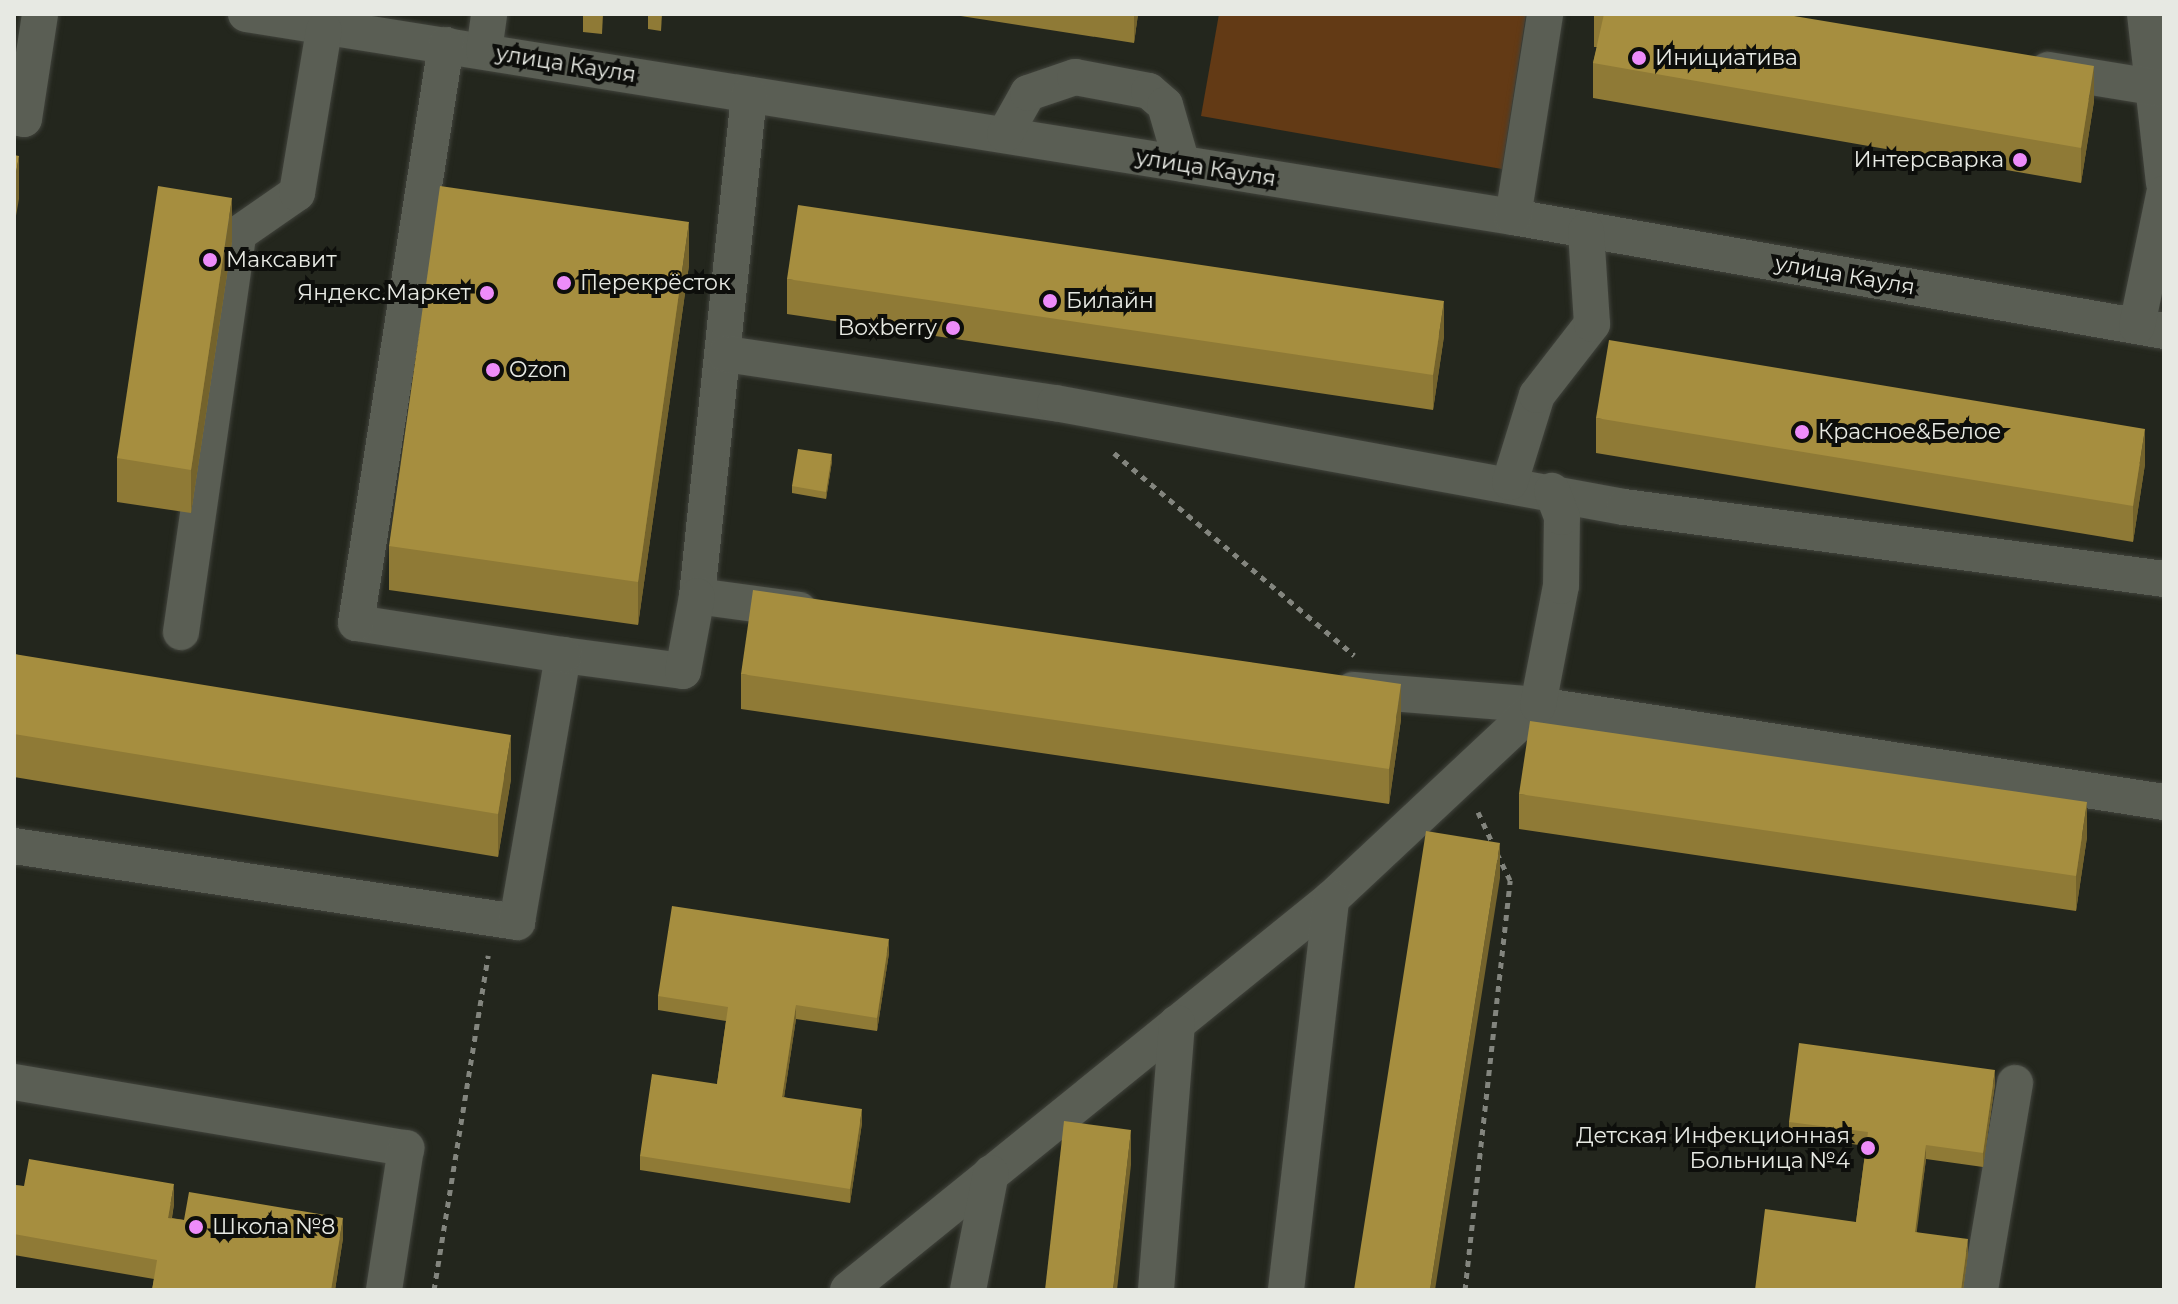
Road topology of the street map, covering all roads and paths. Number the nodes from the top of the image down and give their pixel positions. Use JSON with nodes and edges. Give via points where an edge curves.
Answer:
{"nodes":[{"id":1,"x":40,"y":14,"type":"edge"},
{"id":2,"x":246,"y":14,"type":"edge"},
{"id":3,"x":489,"y":14,"type":"edge"},
{"id":4,"x":1545,"y":14,"type":"edge"},
{"id":5,"x":2145,"y":14,"type":"edge"},
{"id":6,"x":324,"y":30,"type":"junction"},
{"id":7,"x":446,"y":45,"type":"junction"},
{"id":8,"x":484,"y":51,"type":"junction"},
{"id":9,"x":2020,"y":65,"type":"edge"},
{"id":10,"x":2158,"y":88,"type":"junction"},
{"id":11,"x":749,"y":95,"type":"junction"},
{"id":12,"x":14,"y":117,"type":"edge"},
{"id":13,"x":1005,"y":134,"type":"junction"},
{"id":14,"x":1182,"y":164,"type":"junction"},
{"id":15,"x":2164,"y":183,"type":"edge"},
{"id":16,"x":2164,"y":194,"type":"edge"},
{"id":17,"x":1513,"y":217,"type":"junction"},
{"id":18,"x":1586,"y":231,"type":"junction"},
{"id":19,"x":2150,"y":328,"type":"edge"},
{"id":20,"x":726,"y":354,"type":"junction"},
{"id":21,"x":1103,"y":444,"type":"dead end"},
{"id":22,"x":1510,"y":482,"type":"junction"},
{"id":23,"x":1552,"y":491,"type":"junction"},
{"id":24,"x":2164,"y":579,"type":"edge"},
{"id":25,"x":697,"y":596,"type":"junction"},
{"id":26,"x":839,"y":616,"type":"edge"},
{"id":27,"x":181,"y":632,"type":"dead end"},
{"id":28,"x":563,"y":655,"type":"junction"},
{"id":29,"x":1358,"y":658,"type":"dead end"},
{"id":30,"x":1312,"y":685,"type":"edge"},
{"id":31,"x":1538,"y":705,"type":"junction"},
{"id":32,"x":1460,"y":774,"type":"junction"},
{"id":33,"x":2164,"y":802,"type":"edge"},
{"id":34,"x":14,"y":846,"type":"edge"},
{"id":35,"x":1331,"y":899,"type":"junction"},
{"id":36,"x":494,"y":919,"type":"junction"},
{"id":37,"x":1177,"y":1023,"type":"junction"},
{"id":38,"x":14,"y":1082,"type":"edge"},
{"id":39,"x":2015,"y":1083,"type":"dead end"},
{"id":40,"x":991,"y":1173,"type":"junction"},
{"id":41,"x":384,"y":1290,"type":"edge"},
{"id":42,"x":434,"y":1290,"type":"edge"},
{"id":43,"x":848,"y":1290,"type":"edge"},
{"id":44,"x":968,"y":1290,"type":"edge"},
{"id":45,"x":1156,"y":1290,"type":"edge"},
{"id":46,"x":1286,"y":1290,"type":"edge"},
{"id":47,"x":1465,"y":1290,"type":"edge"},
{"id":48,"x":1980,"y":1290,"type":"edge"}],
"edges":[{"from":1,"to":12,"type":"street","via":[[24,119]]},
{"from":2,"to":6,"type":"street","name":"улица Кауля"},
{"from":3,"to":8,"type":"street"},
{"from":4,"to":17,"type":"street"},
{"from":5,"to":10,"type":"street"},
{"from":6,"to":7,"type":"street","name":"улица Кауля"},
{"from":6,"to":27,"type":"street","via":[[297,193],[238,234]]},
{"from":7,"to":8,"type":"street","name":"улица Кауля"},
{"from":7,"to":28,"type":"street","via":[[356,623]]},
{"from":8,"to":11,"type":"street","name":"улица Кауля"},
{"from":9,"to":10,"type":"street"},
{"from":10,"to":15,"type":"street"},
{"from":11,"to":13,"type":"street","name":"улица Кауля"},
{"from":11,"to":20,"type":"street"},
{"from":13,"to":14,"type":"street","name":"улица Кауля"},
{"from":13,"to":14,"type":"street","via":[[1028,93],[1075,77],[1149,91],[1170,116]]},
{"from":14,"to":17,"type":"street","name":"улица Кауля"},
{"from":16,"to":19,"type":"street"},
{"from":17,"to":18,"type":"street","name":"улица Кауля"},
{"from":18,"to":19,"type":"street","name":"улица Кауля"},
{"from":18,"to":22,"type":"street","via":[[1592,324],[1537,395]]},
{"from":20,"to":22,"type":"street"},
{"from":20,"to":25,"type":"street"},
{"from":21,"to":29,"type":"path"},
{"from":22,"to":23,"type":"street"},
{"from":23,"to":24,"type":"street"},
{"from":23,"to":31,"type":"street","via":[[1562,517],[1561,586]]},
{"from":25,"to":26,"type":"street"},
{"from":25,"to":28,"type":"street","via":[[683,671]]},
{"from":28,"to":36,"type":"street","via":[[517,922]]},
{"from":30,"to":31,"type":"street"},
{"from":31,"to":32,"type":"street"},
{"from":31,"to":33,"type":"street"},
{"from":32,"to":35,"type":"street"},
{"from":32,"to":47,"type":"path","via":[[1510,880]]},
{"from":34,"to":36,"type":"street"},
{"from":35,"to":37,"type":"street"},
{"from":35,"to":46,"type":"street"},
{"from":36,"to":42,"type":"path"},
{"from":37,"to":40,"type":"street"},
{"from":37,"to":45,"type":"street"},
{"from":38,"to":41,"type":"street","via":[[406,1148]]},
{"from":39,"to":48,"type":"street"},
{"from":40,"to":43,"type":"street"},
{"from":40,"to":44,"type":"street"}]}
